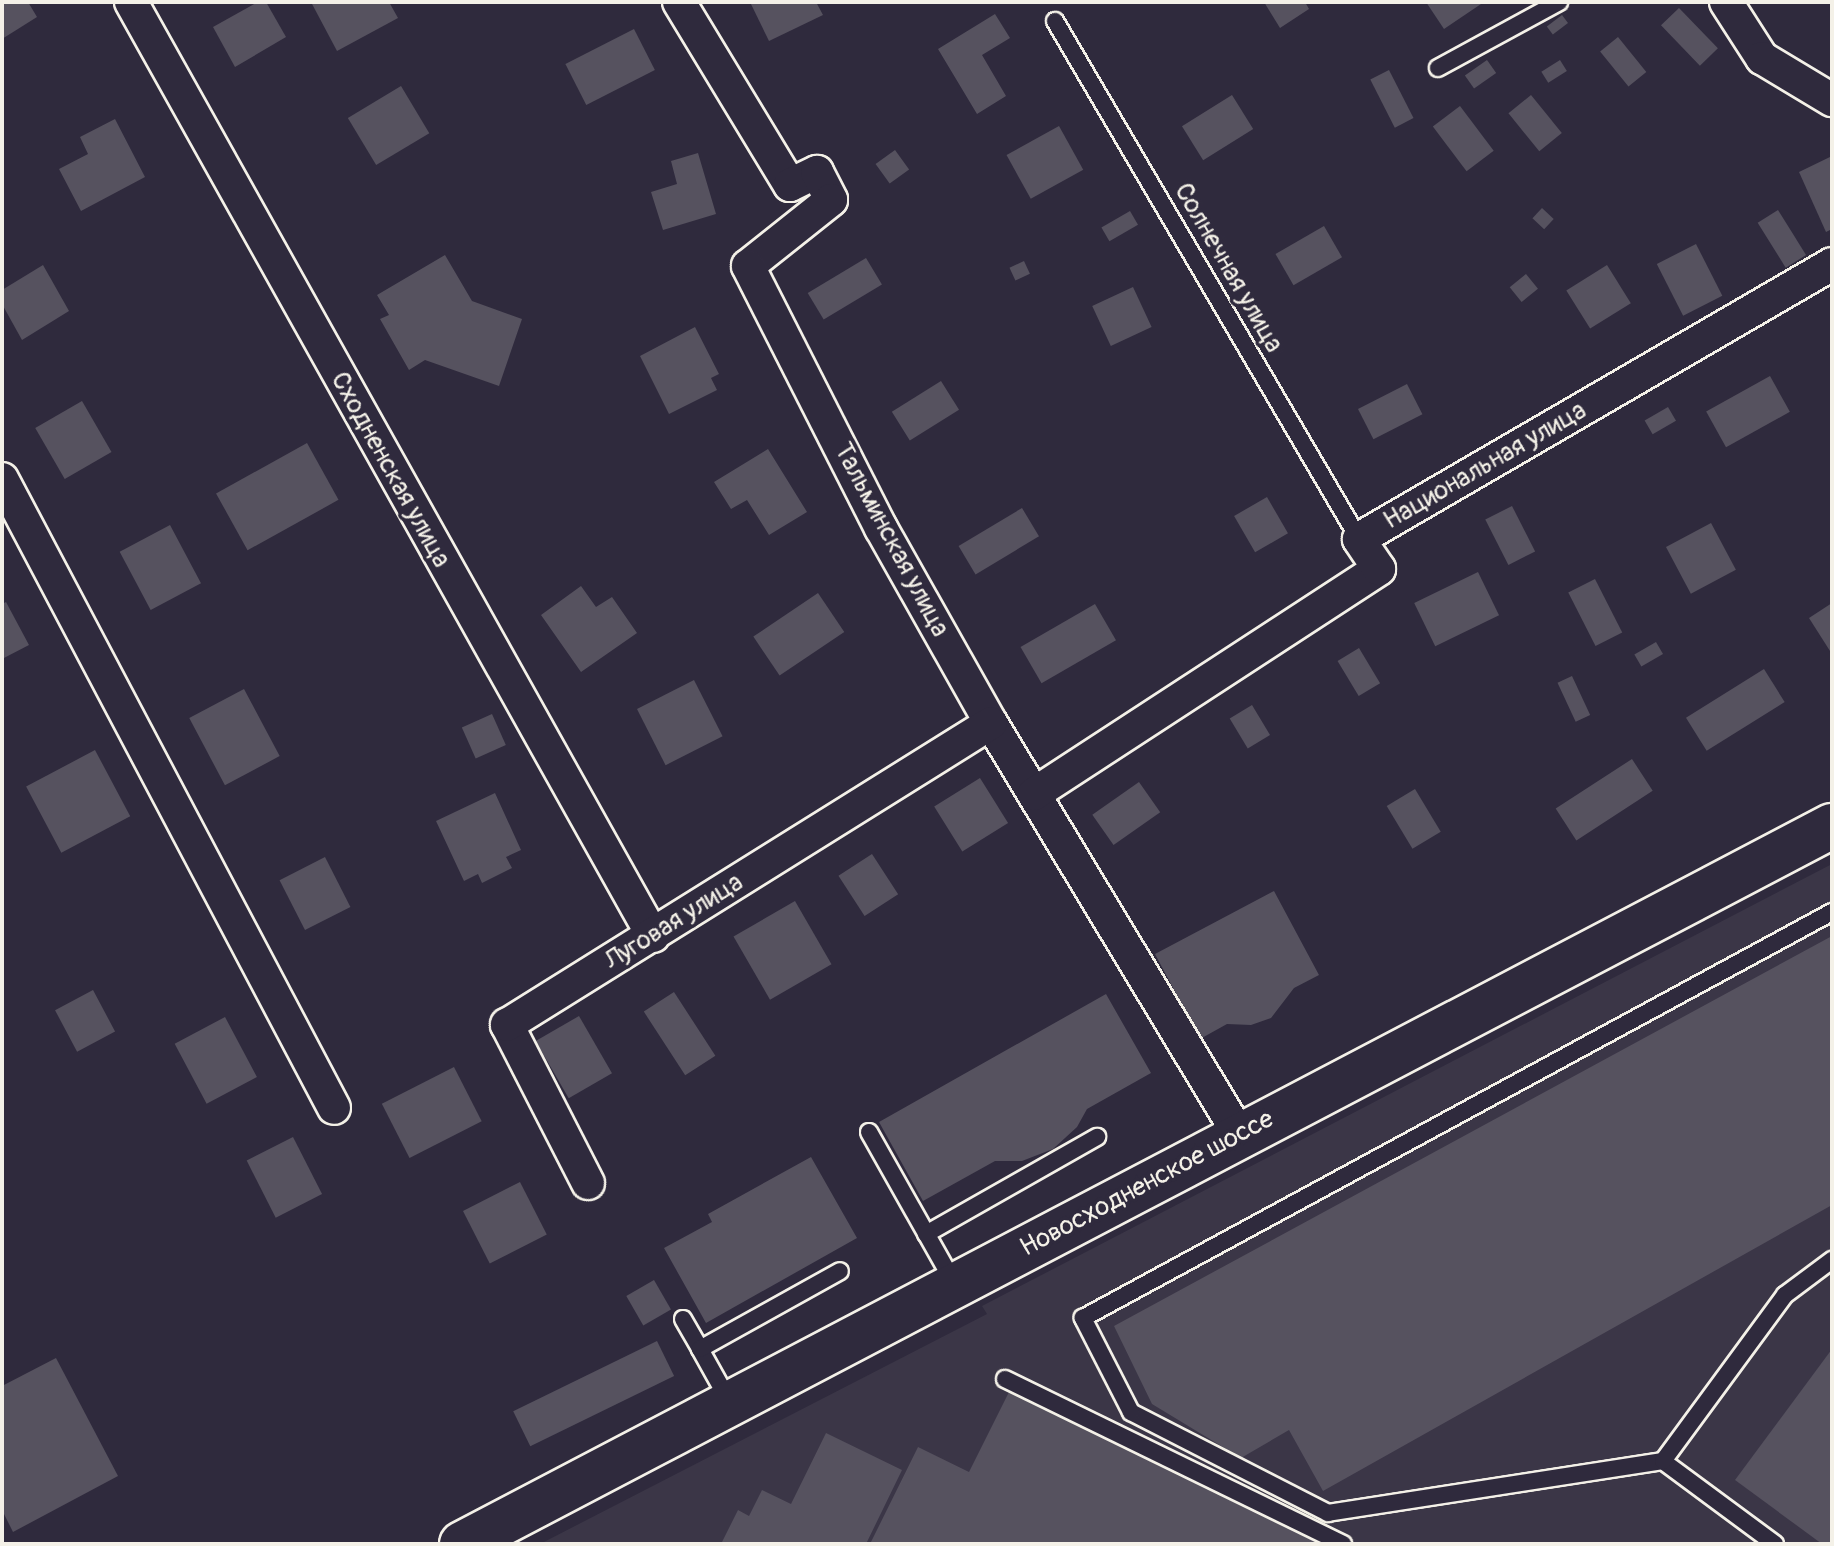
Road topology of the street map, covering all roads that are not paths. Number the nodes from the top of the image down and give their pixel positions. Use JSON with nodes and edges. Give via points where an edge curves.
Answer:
{"nodes":[{"id":1,"x":131,"y":2,"type":"edge"},
{"id":2,"x":679,"y":2,"type":"edge"},
{"id":3,"x":1559,"y":2,"type":"edge"},
{"id":4,"x":1726,"y":2,"type":"edge"},
{"id":5,"x":1055,"y":21,"type":"dead end"},
{"id":6,"x":1438,"y":68,"type":"dead end"},
{"id":7,"x":1832,"y":100,"type":"edge"},
{"id":8,"x":1832,"y":264,"type":"edge"},
{"id":9,"x":2,"y":479,"type":"edge"},
{"id":10,"x":1359,"y":539,"type":"junction"},
{"id":11,"x":991,"y":723,"type":"junction"},
{"id":12,"x":1034,"y":794,"type":"junction"},
{"id":13,"x":1832,"y":826,"type":"edge"},
{"id":14,"x":1832,"y":912,"type":"edge"},
{"id":15,"x":653,"y":936,"type":"junction"},
{"id":16,"x":334,"y":1108,"type":"dead end"},
{"id":17,"x":869,"y":1132,"type":"dead end"},
{"id":18,"x":1240,"y":1136,"type":"junction"},
{"id":19,"x":1097,"y":1137,"type":"dead end"},
{"id":20,"x":588,"y":1183,"type":"dead end"},
{"id":21,"x":926,"y":1234,"type":"junction"},
{"id":22,"x":1832,"y":1260,"type":"edge"},
{"id":23,"x":840,"y":1271,"type":"dead end"},
{"id":24,"x":955,"y":1285,"type":"junction"},
{"id":25,"x":683,"y":1319,"type":"dead end"},
{"id":26,"x":700,"y":1349,"type":"junction"},
{"id":27,"x":1005,"y":1379,"type":"dead end"},
{"id":28,"x":730,"y":1402,"type":"junction"},
{"id":29,"x":1663,"y":1461,"type":"junction"},
{"id":30,"x":462,"y":1544,"type":"edge"},
{"id":31,"x":1343,"y":1544,"type":"edge"},
{"id":32,"x":1775,"y":1544,"type":"edge"}],
"edges":[{"from":1,"to":15,"type":"street","name":"Сходненская улица"},
{"from":2,"to":11,"type":"street","name":"Тальминская улица","via":[[790,185],[817,172],[831,200],[748,266],[881,528]]},
{"from":3,"to":6,"type":"lane"},
{"from":4,"to":7,"type":"street","via":[[1762,58]]},
{"from":5,"to":10,"type":"lane","name":"Солнечная улица"},
{"from":8,"to":10,"type":"street","name":"Национальная улица"},
{"from":9,"to":16,"type":"street"},
{"from":10,"to":12,"type":"street","name":"Национальная улица","via":[[1379,569]]},
{"from":11,"to":12,"type":"street","name":"Тальминская улица"},
{"from":11,"to":15,"type":"street","name":"Луговая улица"},
{"from":12,"to":18,"type":"street","name":"Тальминская улица"},
{"from":13,"to":18,"type":"main road","name":"Новосходненское шоссе"},
{"from":14,"to":29,"type":"lane","via":[[1083,1318],[1131,1412],[1328,1513]]},
{"from":15,"to":20,"type":"street","name":"Луговая улица","via":[[507,1025]]},
{"from":17,"to":21,"type":"lane"},
{"from":18,"to":24,"type":"main road","name":"Новосходненское шоссе"},
{"from":19,"to":21,"type":"lane"},
{"from":21,"to":24,"type":"lane"},
{"from":22,"to":29,"type":"lane","via":[[1785,1295]]},
{"from":23,"to":26,"type":"lane"},
{"from":24,"to":28,"type":"main road","name":"Новосходненское шоссе"},
{"from":25,"to":26,"type":"lane"},
{"from":26,"to":28,"type":"lane"},
{"from":27,"to":31,"type":"lane"},
{"from":28,"to":30,"type":"main road","name":"Новосходненское шоссе"},
{"from":29,"to":32,"type":"lane"}]}
